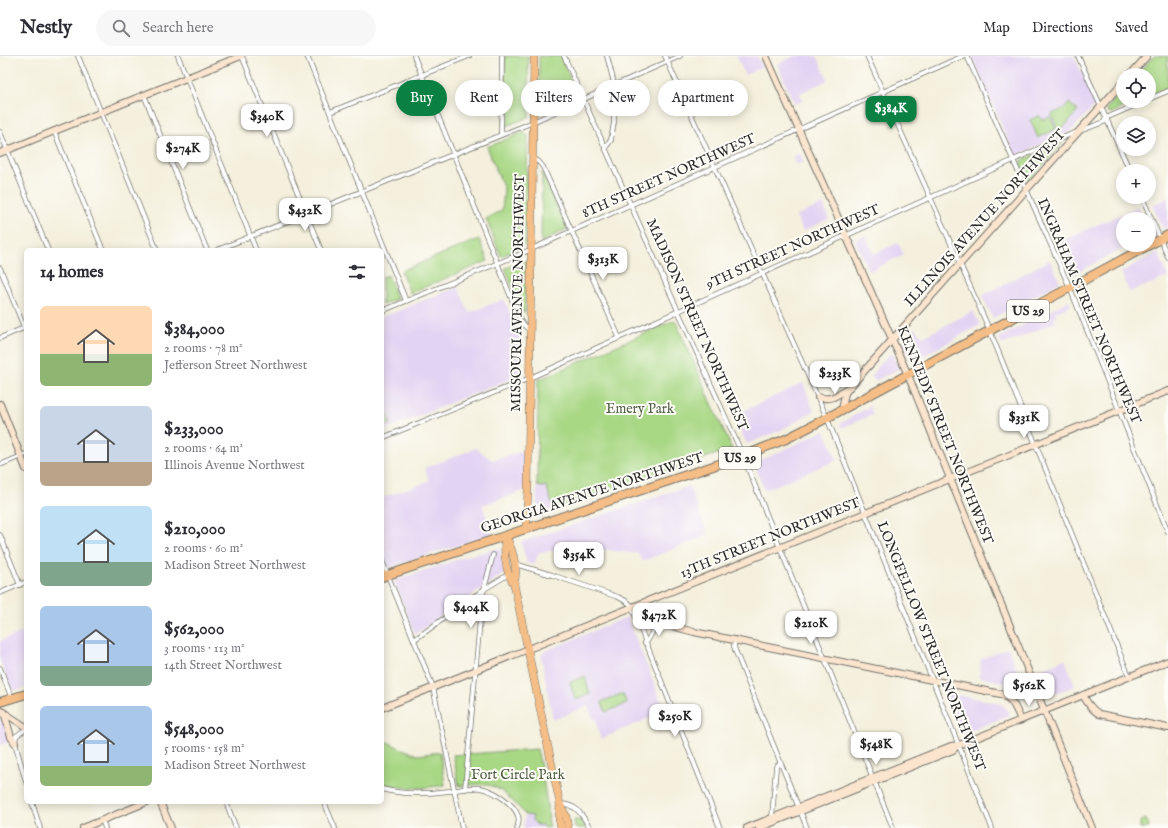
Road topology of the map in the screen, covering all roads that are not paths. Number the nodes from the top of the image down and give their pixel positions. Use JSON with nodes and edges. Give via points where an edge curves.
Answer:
{"nodes":[{"id":1,"x":78,"y":56,"type":"edge"},
{"id":2,"x":178,"y":56,"type":"edge"},
{"id":3,"x":242,"y":56,"type":"edge"},
{"id":4,"x":307,"y":56,"type":"edge"},
{"id":5,"x":414,"y":56,"type":"edge"},
{"id":6,"x":468,"y":56,"type":"edge"},
{"id":7,"x":502,"y":56,"type":"edge"},
{"id":8,"x":534,"y":56,"type":"edge"},
{"id":9,"x":564,"y":56,"type":"edge"},
{"id":10,"x":607,"y":56,"type":"edge"},
{"id":11,"x":665,"y":56,"type":"edge"},
{"id":12,"x":680,"y":56,"type":"edge"},
{"id":13,"x":766,"y":56,"type":"edge"},
{"id":14,"x":867,"y":56,"type":"edge"},
{"id":15,"x":964,"y":56,"type":"edge"},
{"id":16,"x":967,"y":56,"type":"edge"},
{"id":17,"x":1078,"y":56,"type":"edge"},
{"id":18,"x":1147,"y":56,"type":"edge"},
{"id":19,"x":668,"y":62,"type":"junction"},
{"id":20,"x":1136,"y":68,"type":"edge"},
{"id":21,"x":422,"y":75,"type":"junction"},
{"id":22,"x":187,"y":78,"type":"junction"},
{"id":23,"x":575,"y":80,"type":"edge"},
{"id":24,"x":613,"y":80,"type":"edge"},
{"id":25,"x":627,"y":80,"type":"edge"},
{"id":26,"x":1116,"y":90,"type":"edge"},
{"id":27,"x":1168,"y":91,"type":"edge"},
{"id":28,"x":883,"y":92,"type":"junction"},
{"id":29,"x":144,"y":95,"type":"junction"},
{"id":30,"x":1156,"y":96,"type":"edge"},
{"id":31,"x":586,"y":104,"type":"edge"},
{"id":32,"x":1101,"y":107,"type":"junction"},
{"id":33,"x":1130,"y":108,"type":"edge"},
{"id":34,"x":330,"y":112,"type":"junction"},
{"id":35,"x":101,"y":113,"type":"junction"},
{"id":36,"x":547,"y":116,"type":"edge"},
{"id":37,"x":614,"y":116,"type":"edge"},
{"id":38,"x":1106,"y":118,"type":"junction"},
{"id":39,"x":534,"y":122,"type":"junction"},
{"id":40,"x":799,"y":130,"type":"junction"},
{"id":41,"x":54,"y":131,"type":"junction"},
{"id":42,"x":1079,"y":131,"type":"junction"},
{"id":43,"x":0,"y":132,"type":"edge"},
{"id":44,"x":501,"y":135,"type":"junction"},
{"id":45,"x":605,"y":148,"type":"junction"},
{"id":46,"x":7,"y":150,"type":"junction"},
{"id":47,"x":0,"y":153,"type":"edge"},
{"id":48,"x":454,"y":154,"type":"junction"},
{"id":49,"x":533,"y":160,"type":"junction"},
{"id":50,"x":1013,"y":160,"type":"junction"},
{"id":51,"x":1127,"y":164,"type":"edge"},
{"id":52,"x":715,"y":167,"type":"junction"},
{"id":53,"x":1027,"y":190,"type":"junction"},
{"id":54,"x":362,"y":192,"type":"junction"},
{"id":55,"x":930,"y":197,"type":"junction"},
{"id":56,"x":1146,"y":204,"type":"edge"},
{"id":57,"x":631,"y":205,"type":"junction"},
{"id":58,"x":306,"y":214,"type":"junction"},
{"id":59,"x":572,"y":232,"type":"junction"},
{"id":60,"x":846,"y":235,"type":"junction"},
{"id":61,"x":251,"y":236,"type":"junction"},
{"id":62,"x":1164,"y":237,"type":"edge"},
{"id":63,"x":47,"y":248,"type":"edge"},
{"id":64,"x":101,"y":248,"type":"edge"},
{"id":65,"x":156,"y":248,"type":"edge"},
{"id":66,"x":206,"y":248,"type":"edge"},
{"id":67,"x":222,"y":248,"type":"edge"},
{"id":68,"x":255,"y":248,"type":"edge"},
{"id":69,"x":320,"y":248,"type":"edge"},
{"id":70,"x":532,"y":249,"type":"junction"},
{"id":71,"x":1168,"y":257,"type":"edge"},
{"id":72,"x":497,"y":264,"type":"junction"},
{"id":73,"x":960,"y":264,"type":"junction"},
{"id":74,"x":0,"y":268,"type":"edge"},
{"id":75,"x":762,"y":273,"type":"junction"},
{"id":76,"x":1070,"y":288,"type":"junction"},
{"id":77,"x":406,"y":301,"type":"junction"},
{"id":78,"x":384,"y":310,"type":"edge"},
{"id":79,"x":678,"y":311,"type":"junction"},
{"id":80,"x":24,"y":327,"type":"edge"},
{"id":81,"x":24,"y":329,"type":"edge"},
{"id":82,"x":990,"y":331,"type":"junction"},
{"id":83,"x":531,"y":332,"type":"junction"},
{"id":84,"x":619,"y":337,"type":"junction"},
{"id":85,"x":0,"y":338,"type":"edge"},
{"id":86,"x":893,"y":339,"type":"junction"},
{"id":87,"x":908,"y":375,"type":"junction"},
{"id":88,"x":530,"y":378,"type":"junction"},
{"id":89,"x":849,"y":388,"type":"junction"},
{"id":90,"x":1168,"y":391,"type":"edge"},
{"id":91,"x":818,"y":397,"type":"junction"},
{"id":92,"x":0,"y":404,"type":"edge"},
{"id":93,"x":842,"y":410,"type":"junction"},
{"id":94,"x":1119,"y":410,"type":"junction"},
{"id":95,"x":827,"y":418,"type":"junction"},
{"id":96,"x":384,"y":437,"type":"edge"},
{"id":97,"x":1035,"y":444,"type":"junction"},
{"id":98,"x":24,"y":456,"type":"edge"},
{"id":99,"x":743,"y":456,"type":"junction"},
{"id":100,"x":0,"y":465,"type":"edge"},
{"id":101,"x":950,"y":479,"type":"junction"},
{"id":102,"x":866,"y":513,"type":"junction"},
{"id":103,"x":526,"y":530,"type":"junction"},
{"id":104,"x":1168,"y":532,"type":"edge"},
{"id":105,"x":0,"y":535,"type":"edge"},
{"id":106,"x":506,"y":536,"type":"junction"},
{"id":107,"x":780,"y":547,"type":"junction"},
{"id":108,"x":493,"y":555,"type":"dead end"},
{"id":109,"x":515,"y":564,"type":"junction"},
{"id":110,"x":509,"y":574,"type":"junction"},
{"id":111,"x":385,"y":576,"type":"edge"},
{"id":112,"x":24,"y":583,"type":"edge"},
{"id":113,"x":514,"y":584,"type":"junction"},
{"id":114,"x":20,"y":585,"type":"junction"},
{"id":115,"x":483,"y":590,"type":"junction"},
{"id":116,"x":0,"y":593,"type":"edge"},
{"id":117,"x":632,"y":607,"type":"junction"},
{"id":118,"x":658,"y":621,"type":"junction"},
{"id":119,"x":414,"y":640,"type":"junction"},
{"id":120,"x":735,"y":640,"type":"junction"},
{"id":121,"x":645,"y":643,"type":"junction"},
{"id":122,"x":528,"y":649,"type":"junction"},
{"id":123,"x":825,"y":658,"type":"junction"},
{"id":124,"x":1168,"y":661,"type":"edge"},
{"id":125,"x":0,"y":668,"type":"edge"},
{"id":126,"x":475,"y":670,"type":"junction"},
{"id":127,"x":1129,"y":676,"type":"junction"},
{"id":128,"x":933,"y":680,"type":"junction"},
{"id":129,"x":433,"y":687,"type":"junction"},
{"id":130,"x":24,"y":695,"type":"edge"},
{"id":131,"x":1083,"y":695,"type":"junction"},
{"id":132,"x":12,"y":699,"type":"junction"},
{"id":133,"x":0,"y":702,"type":"edge"},
{"id":134,"x":384,"y":707,"type":"edge"},
{"id":135,"x":1044,"y":710,"type":"junction"},
{"id":136,"x":2,"y":711,"type":"edge"},
{"id":137,"x":1021,"y":720,"type":"junction"},
{"id":138,"x":24,"y":727,"type":"edge"},
{"id":139,"x":1168,"y":728,"type":"edge"},
{"id":140,"x":24,"y":730,"type":"edge"},
{"id":141,"x":15,"y":743,"type":"junction"},
{"id":142,"x":959,"y":745,"type":"junction"},
{"id":143,"x":780,"y":763,"type":"junction"},
{"id":144,"x":24,"y":775,"type":"edge"},
{"id":145,"x":874,"y":780,"type":"junction"},
{"id":146,"x":384,"y":789,"type":"edge"},
{"id":147,"x":464,"y":789,"type":"junction"},
{"id":148,"x":454,"y":790,"type":"junction"},
{"id":149,"x":33,"y":804,"type":"edge"},
{"id":150,"x":142,"y":804,"type":"edge"},
{"id":151,"x":161,"y":804,"type":"edge"},
{"id":152,"x":227,"y":804,"type":"edge"},
{"id":153,"x":325,"y":804,"type":"edge"},
{"id":154,"x":560,"y":804,"type":"junction"},
{"id":155,"x":799,"y":809,"type":"junction"},
{"id":156,"x":102,"y":820,"type":"junction"},
{"id":157,"x":771,"y":823,"type":"edge"},
{"id":158,"x":40,"y":828,"type":"edge"},
{"id":159,"x":83,"y":828,"type":"edge"},
{"id":160,"x":105,"y":828,"type":"edge"},
{"id":161,"x":171,"y":828,"type":"edge"},
{"id":162,"x":236,"y":828,"type":"edge"},
{"id":163,"x":335,"y":828,"type":"edge"},
{"id":164,"x":462,"y":828,"type":"edge"},
{"id":165,"x":517,"y":828,"type":"edge"},
{"id":166,"x":561,"y":828,"type":"edge"},
{"id":167,"x":568,"y":828,"type":"edge"},
{"id":168,"x":590,"y":828,"type":"edge"},
{"id":169,"x":720,"y":828,"type":"edge"},
{"id":170,"x":748,"y":828,"type":"edge"},
{"id":171,"x":759,"y":828,"type":"edge"},
{"id":172,"x":807,"y":828,"type":"edge"},
{"id":173,"x":893,"y":828,"type":"edge"},
{"id":174,"x":992,"y":828,"type":"edge"},
{"id":175,"x":1092,"y":828,"type":"edge"}],
"edges":[{"from":1,"to":35,"type":"street"},
{"from":2,"to":22,"type":"street"},
{"from":3,"to":22,"type":"street"},
{"from":3,"to":58,"type":"street"},
{"from":4,"to":34,"type":"street"},
{"from":5,"to":21,"type":"street"},
{"from":6,"to":21,"type":"street"},
{"from":7,"to":44,"type":"street"},
{"from":8,"to":39,"type":"main road","name":"MISSOURI AVENUE NORTHWEST"},
{"from":9,"to":23,"type":"street","name":"MADISON STREET NORTHWEST"},
{"from":10,"to":24,"type":"street"},
{"from":11,"to":19,"type":"street","name":"LONGFELLOW STREET NORTHWEST"},
{"from":12,"to":19,"type":"street"},
{"from":13,"to":40,"type":"street","name":"KENNEDY STREET NORTHWEST"},
{"from":14,"to":28,"type":"street"},
{"from":15,"to":28,"type":"street","name":"8TH STREET NORTHWEST"},
{"from":16,"to":50,"type":"street","name":"INGRAHAM STREET NORTHWEST"},
{"from":17,"to":32,"type":"street"},
{"from":18,"to":20,"type":"street"},
{"from":19,"to":25,"type":"street"},
{"from":19,"to":52,"type":"street","name":"LONGFELLOW STREET NORTHWEST"},
{"from":21,"to":34,"type":"street"},
{"from":21,"to":48,"type":"street"},
{"from":22,"to":29,"type":"street"},
{"from":22,"to":61,"type":"street"},
{"from":26,"to":32,"type":"street","name":"ILLINOIS AVENUE NORTHWEST"},
{"from":27,"to":30,"type":"street"},
{"from":28,"to":40,"type":"street","name":"8TH STREET NORTHWEST"},
{"from":28,"to":55,"type":"street"},
{"from":29,"to":35,"type":"street"},
{"from":29,"to":66,"type":"street"},
{"from":31,"to":45,"type":"street","name":"MADISON STREET NORTHWEST"},
{"from":32,"to":38,"type":"street"},
{"from":32,"to":42,"type":"street","name":"ILLINOIS AVENUE NORTHWEST"},
{"from":33,"to":38,"type":"street","name":"9TH STREET NORTHWEST"},
{"from":34,"to":54,"type":"street"},
{"from":35,"to":41,"type":"street"},
{"from":35,"to":65,"type":"street"},
{"from":36,"to":39,"type":"street"},
{"from":37,"to":45,"type":"street","via":[[612,140]]},
{"from":38,"to":42,"type":"street","name":"9TH STREET NORTHWEST","via":[[1104,122]]},
{"from":38,"to":51,"type":"street"},
{"from":39,"to":44,"type":"street"},
{"from":39,"to":49,"type":"main road","name":"MISSOURI AVENUE NORTHWEST"},
{"from":40,"to":52,"type":"street","name":"8TH STREET NORTHWEST"},
{"from":40,"to":60,"type":"street","name":"KENNEDY STREET NORTHWEST"},
{"from":41,"to":46,"type":"street"},
{"from":41,"to":64,"type":"street"},
{"from":42,"to":50,"type":"street","name":"9TH STREET NORTHWEST"},
{"from":42,"to":53,"type":"street","name":"ILLINOIS AVENUE NORTHWEST"},
{"from":43,"to":46,"type":"street"},
{"from":44,"to":48,"type":"street"},
{"from":45,"to":57,"type":"street","name":"MADISON STREET NORTHWEST"},
{"from":46,"to":47,"type":"street"},
{"from":46,"to":63,"type":"street"},
{"from":48,"to":54,"type":"street"},
{"from":48,"to":72,"type":"street"},
{"from":49,"to":59,"type":"street","via":[[538,161],[543,167]]},
{"from":49,"to":70,"type":"main road","name":"MISSOURI AVENUE NORTHWEST"},
{"from":50,"to":53,"type":"street","name":"INGRAHAM STREET NORTHWEST"},
{"from":50,"to":55,"type":"street","name":"9TH STREET NORTHWEST"},
{"from":52,"to":57,"type":"street","name":"8TH STREET NORTHWEST"},
{"from":52,"to":75,"type":"street","name":"LONGFELLOW STREET NORTHWEST"},
{"from":53,"to":73,"type":"street","name":"ILLINOIS AVENUE NORTHWEST"},
{"from":53,"to":76,"type":"street","name":"INGRAHAM STREET NORTHWEST"},
{"from":54,"to":58,"type":"street"},
{"from":54,"to":77,"type":"street"},
{"from":55,"to":60,"type":"street","name":"9TH STREET NORTHWEST"},
{"from":55,"to":73,"type":"street"},
{"from":56,"to":62,"type":"street"},
{"from":57,"to":59,"type":"street","name":"8TH STREET NORTHWEST"},
{"from":57,"to":79,"type":"street","name":"MADISON STREET NORTHWEST"},
{"from":58,"to":61,"type":"street"},
{"from":58,"to":69,"type":"street"},
{"from":59,"to":70,"type":"street","name":"8TH STREET NORTHWEST"},
{"from":59,"to":84,"type":"street"},
{"from":60,"to":75,"type":"street","name":"9TH STREET NORTHWEST"},
{"from":60,"to":86,"type":"street","name":"KENNEDY STREET NORTHWEST"},
{"from":61,"to":67,"type":"street"},
{"from":61,"to":68,"type":"street"},
{"from":62,"to":71,"type":"street"},
{"from":62,"to":76,"type":"highway","name":"GEORGIA AVENUE NORTHWEST","number":"US 29"},
{"from":70,"to":72,"type":"street","name":"8TH STREET NORTHWEST"},
{"from":70,"to":83,"type":"main road","name":"MISSOURI AVENUE NORTHWEST"},
{"from":72,"to":77,"type":"street","name":"8TH STREET NORTHWEST"},
{"from":72,"to":83,"type":"street","via":[[521,322]]},
{"from":73,"to":82,"type":"street"},
{"from":73,"to":86,"type":"street","name":"ILLINOIS AVENUE NORTHWEST"},
{"from":74,"to":80,"type":"street"},
{"from":75,"to":79,"type":"street","name":"9TH STREET NORTHWEST"},
{"from":75,"to":91,"type":"street","name":"LONGFELLOW STREET NORTHWEST"},
{"from":76,"to":82,"type":"highway","name":"GEORGIA AVENUE NORTHWEST","number":"US 29"},
{"from":76,"to":94,"type":"street","name":"INGRAHAM STREET NORTHWEST"},
{"from":77,"to":78,"type":"street","name":"8TH STREET NORTHWEST"},
{"from":79,"to":84,"type":"street","name":"9TH STREET NORTHWEST"},
{"from":79,"to":99,"type":"street","name":"MADISON STREET NORTHWEST"},
{"from":81,"to":85,"type":"street"},
{"from":82,"to":87,"type":"highway","name":"GEORGIA AVENUE NORTHWEST","number":"US 29"},
{"from":82,"to":97,"type":"street"},
{"from":83,"to":88,"type":"main road","name":"MISSOURI AVENUE NORTHWEST"},
{"from":84,"to":88,"type":"street","name":"9TH STREET NORTHWEST"},
{"from":86,"to":87,"type":"street","name":"KENNEDY STREET NORTHWEST"},
{"from":86,"to":89,"type":"street","name":"ILLINOIS AVENUE NORTHWEST"},
{"from":87,"to":93,"type":"highway","name":"GEORGIA AVENUE NORTHWEST","number":"US 29"},
{"from":87,"to":101,"type":"street","name":"KENNEDY STREET NORTHWEST"},
{"from":88,"to":96,"type":"street","name":"9TH STREET NORTHWEST"},
{"from":88,"to":103,"type":"main road","name":"MISSOURI AVENUE NORTHWEST"},
{"from":89,"to":91,"type":"street","via":[[830,399]]},
{"from":89,"to":93,"type":"street","name":"ILLINOIS AVENUE NORTHWEST","via":[[845,393]]},
{"from":90,"to":94,"type":"street","name":"13TH STREET NORTHWEST"},
{"from":91,"to":95,"type":"street","name":"LONGFELLOW STREET NORTHWEST"},
{"from":92,"to":98,"type":"street"},
{"from":93,"to":95,"type":"highway","name":"GEORGIA AVENUE NORTHWEST","number":"US 29"},
{"from":94,"to":97,"type":"street","name":"13TH STREET NORTHWEST"},
{"from":94,"to":104,"type":"street","name":"INGRAHAM STREET NORTHWEST"},
{"from":95,"to":99,"type":"highway","name":"GEORGIA AVENUE NORTHWEST","number":"US 29","via":[[786,439]]},
{"from":95,"to":102,"type":"street","name":"LONGFELLOW STREET NORTHWEST"},
{"from":97,"to":101,"type":"street","name":"13TH STREET NORTHWEST"},
{"from":97,"to":127,"type":"street"},
{"from":98,"to":100,"type":"street"},
{"from":99,"to":103,"type":"highway","name":"GEORGIA AVENUE NORTHWEST","number":"US 29"},
{"from":99,"to":107,"type":"street","name":"MADISON STREET NORTHWEST"},
{"from":101,"to":102,"type":"street","name":"13TH STREET NORTHWEST"},
{"from":101,"to":135,"type":"street","name":"KENNEDY STREET NORTHWEST"},
{"from":102,"to":107,"type":"street","name":"13TH STREET NORTHWEST"},
{"from":102,"to":128,"type":"street","name":"LONGFELLOW STREET NORTHWEST"},
{"from":103,"to":106,"type":"highway","name":"GEORGIA AVENUE NORTHWEST","number":"US 29"},
{"from":105,"to":114,"type":"street"},
{"from":106,"to":109,"type":"main road"},
{"from":106,"to":110,"type":"main road","via":[[504,551]]},
{"from":106,"to":111,"type":"highway","name":"GEORGIA AVENUE NORTHWEST","number":"US 29"},
{"from":107,"to":117,"type":"street","name":"13TH STREET NORTHWEST"},
{"from":107,"to":123,"type":"street","name":"MADISON STREET NORTHWEST"},
{"from":108,"to":115,"type":"street"},
{"from":109,"to":113,"type":"main road"},
{"from":109,"to":117,"type":"street","via":[[618,597]]},
{"from":110,"to":113,"type":"main road"},
{"from":110,"to":115,"type":"street"},
{"from":111,"to":119,"type":"street"},
{"from":112,"to":114,"type":"street"},
{"from":113,"to":122,"type":"main road"},
{"from":114,"to":116,"type":"street"},
{"from":115,"to":119,"type":"street"},
{"from":115,"to":126,"type":"street"},
{"from":117,"to":118,"type":"street"},
{"from":117,"to":121,"type":"street"},
{"from":117,"to":122,"type":"street","name":"13TH STREET NORTHWEST"},
{"from":118,"to":120,"type":"street"},
{"from":118,"to":121,"type":"street"},
{"from":119,"to":129,"type":"street"},
{"from":120,"to":123,"type":"street"},
{"from":120,"to":143,"type":"street","via":[[735,650]]},
{"from":121,"to":169,"type":"street"},
{"from":122,"to":126,"type":"street","name":"13TH STREET NORTHWEST"},
{"from":122,"to":154,"type":"main road"},
{"from":123,"to":128,"type":"street"},
{"from":123,"to":145,"type":"street","name":"MADISON STREET NORTHWEST"},
{"from":124,"to":127,"type":"street"},
{"from":125,"to":132,"type":"street"},
{"from":126,"to":129,"type":"street","name":"13TH STREET NORTHWEST"},
{"from":126,"to":147,"type":"street"},
{"from":127,"to":131,"type":"street"},
{"from":128,"to":137,"type":"street","via":[[1007,696]]},
{"from":128,"to":142,"type":"street","name":"LONGFELLOW STREET NORTHWEST"},
{"from":129,"to":134,"type":"street","name":"13TH STREET NORTHWEST"},
{"from":129,"to":148,"type":"street"},
{"from":130,"to":132,"type":"highway"},
{"from":131,"to":135,"type":"street"},
{"from":131,"to":139,"type":"street","via":[[1093,710],[1099,714]]},
{"from":132,"to":133,"type":"highway"},
{"from":135,"to":137,"type":"street"},
{"from":135,"to":175,"type":"street","name":"KENNEDY STREET NORTHWEST"},
{"from":136,"to":138,"type":"street"},
{"from":136,"to":141,"type":"street"},
{"from":137,"to":142,"type":"street"},
{"from":140,"to":141,"type":"street","via":[[16,736]]},
{"from":141,"to":144,"type":"street"},
{"from":142,"to":145,"type":"street","via":[[953,750]]},
{"from":142,"to":174,"type":"street","name":"LONGFELLOW STREET NORTHWEST"},
{"from":143,"to":155,"type":"street"},
{"from":143,"to":157,"type":"street","via":[[776,767]]},
{"from":145,"to":155,"type":"street"},
{"from":145,"to":173,"type":"street","name":"MADISON STREET NORTHWEST"},
{"from":146,"to":148,"type":"street","via":[[404,793]]},
{"from":147,"to":148,"type":"street"},
{"from":147,"to":165,"type":"street","via":[[490,790],[500,796],[518,814]]},
{"from":148,"to":164,"type":"street"},
{"from":149,"to":158,"type":"street"},
{"from":150,"to":156,"type":"street"},
{"from":151,"to":161,"type":"street"},
{"from":152,"to":162,"type":"street"},
{"from":153,"to":163,"type":"street"},
{"from":154,"to":166,"type":"main road"},
{"from":154,"to":167,"type":"main road"},
{"from":154,"to":168,"type":"street","via":[[574,807]]},
{"from":155,"to":157,"type":"street"},
{"from":155,"to":172,"type":"street"},
{"from":156,"to":159,"type":"street"},
{"from":156,"to":160,"type":"street"},
{"from":157,"to":170,"type":"street"},
{"from":157,"to":171,"type":"street"}]}
